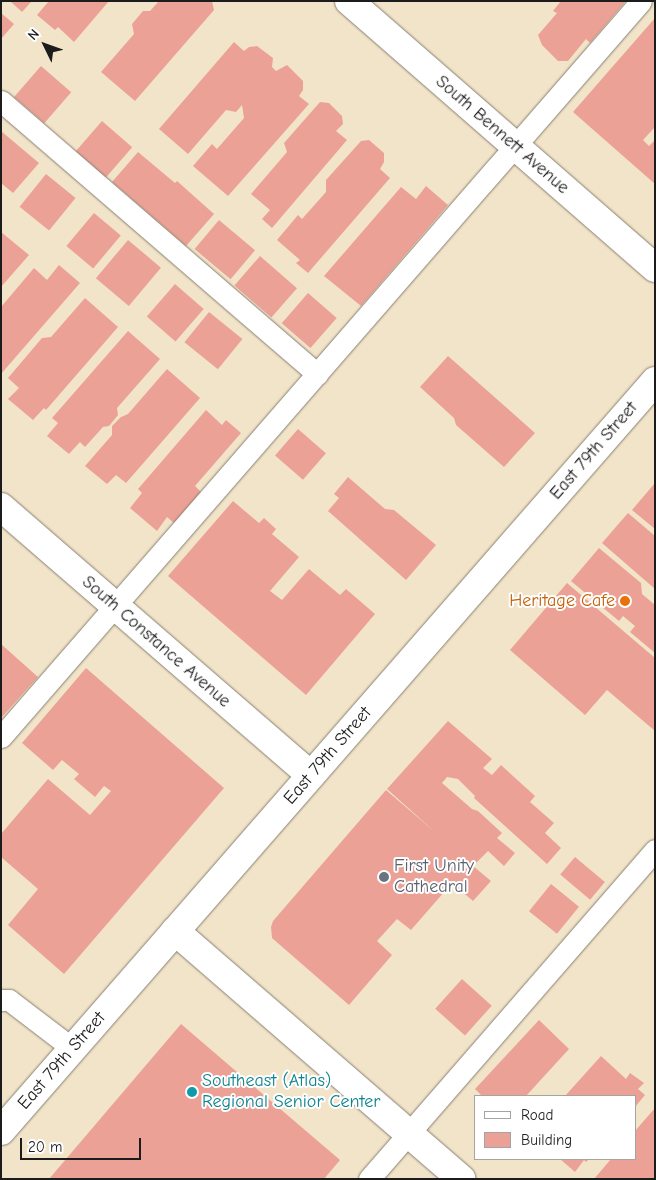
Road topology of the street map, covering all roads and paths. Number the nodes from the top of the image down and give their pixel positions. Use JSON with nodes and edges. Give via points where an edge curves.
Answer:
{"nodes":[{"id":1,"x":349,"y":1,"type":"edge"},
{"id":2,"x":641,"y":1,"type":"edge"},
{"id":3,"x":1,"y":101,"type":"edge"},
{"id":4,"x":515,"y":146,"type":"junction"},
{"id":5,"x":655,"y":268,"type":"edge"},
{"id":6,"x":317,"y":374,"type":"junction"},
{"id":7,"x":655,"y":381,"type":"edge"},
{"id":8,"x":1,"y":507,"type":"edge"},
{"id":9,"x":115,"y":606,"type":"junction"},
{"id":10,"x":1,"y":738,"type":"edge"},
{"id":11,"x":310,"y":776,"type":"junction"},
{"id":12,"x":655,"y":850,"type":"edge"},
{"id":13,"x":175,"y":931,"type":"junction"},
{"id":14,"x":1,"y":1000,"type":"edge"},
{"id":15,"x":72,"y":1049,"type":"junction"},
{"id":16,"x":5,"y":1118,"type":"edge"},
{"id":17,"x":409,"y":1133,"type":"junction"},
{"id":18,"x":370,"y":1179,"type":"edge"},
{"id":19,"x":461,"y":1179,"type":"edge"}],
"edges":[{"from":1,"to":4,"type":"street","name":"South Bennett Avenue"},
{"from":2,"to":4,"type":"lane"},
{"from":3,"to":6,"type":"lane"},
{"from":4,"to":5,"type":"street","name":"South Bennett Avenue"},
{"from":4,"to":6,"type":"lane"},
{"from":6,"to":9,"type":"lane"},
{"from":7,"to":11,"type":"street","name":"East 79th Street"},
{"from":8,"to":9,"type":"street","name":"South Constance Avenue"},
{"from":9,"to":10,"type":"lane"},
{"from":9,"to":11,"type":"street","name":"South Constance Avenue"},
{"from":11,"to":13,"type":"street","name":"East 79th Street"},
{"from":12,"to":17,"type":"lane"},
{"from":13,"to":15,"type":"street","name":"East 79th Street"},
{"from":13,"to":17,"type":"street"},
{"from":14,"to":15,"type":"lane","via":[[9,1000]]},
{"from":15,"to":16,"type":"street","name":"East 79th Street"},
{"from":17,"to":18,"type":"lane"},
{"from":17,"to":19,"type":"street"}]}
